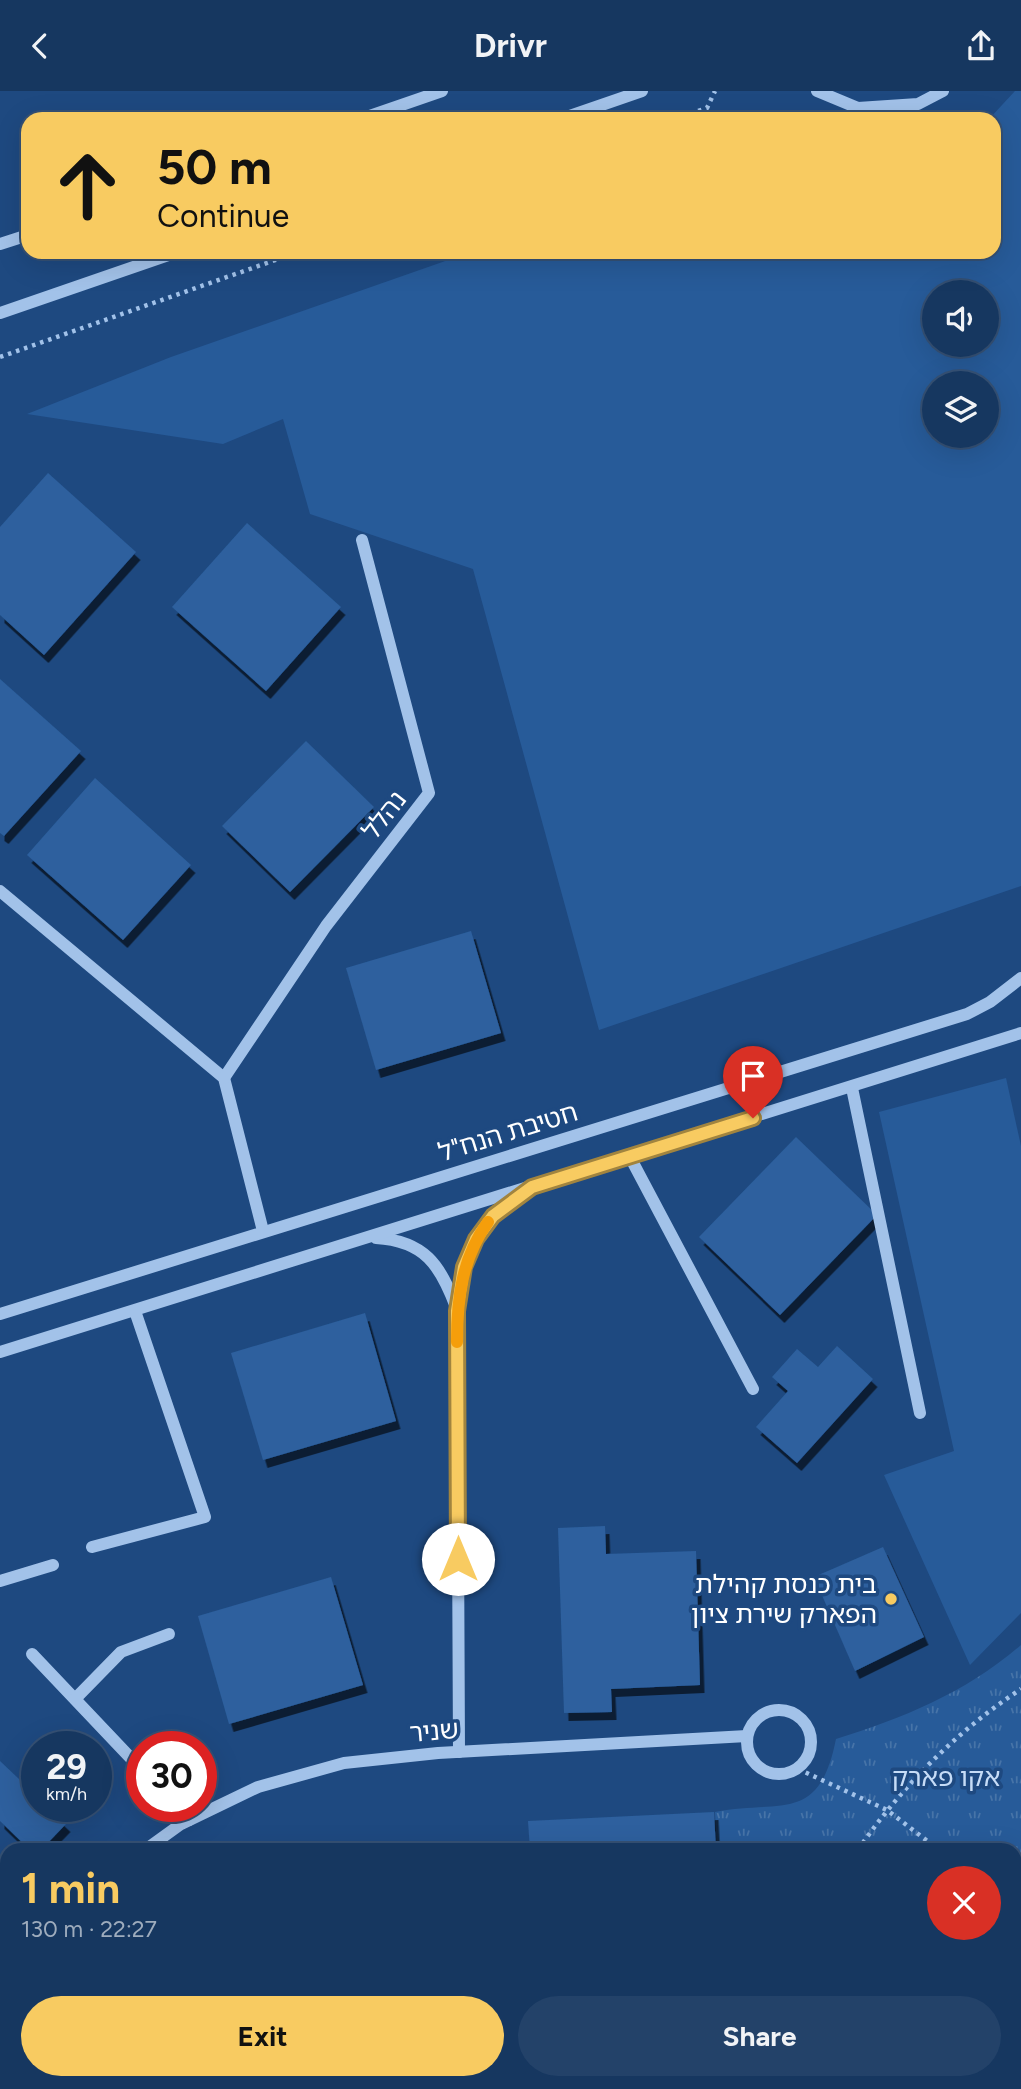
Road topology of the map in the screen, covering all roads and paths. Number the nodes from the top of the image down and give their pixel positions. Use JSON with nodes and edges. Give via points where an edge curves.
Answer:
{"nodes":[{"id":1,"x":442,"y":91,"type":"edge"},
{"id":2,"x":642,"y":91,"type":"edge"},
{"id":3,"x":715,"y":91,"type":"edge"},
{"id":4,"x":817,"y":91,"type":"edge"},
{"id":5,"x":943,"y":91,"type":"edge"},
{"id":6,"x":381,"y":112,"type":"edge"},
{"id":7,"x":581,"y":112,"type":"edge"},
{"id":8,"x":694,"y":112,"type":"edge"},
{"id":9,"x":21,"y":237,"type":"edge"},
{"id":10,"x":0,"y":244,"type":"edge"},
{"id":11,"x":157,"y":259,"type":"edge"},
{"id":12,"x":278,"y":259,"type":"edge"},
{"id":13,"x":0,"y":313,"type":"edge"},
{"id":14,"x":0,"y":357,"type":"edge"},
{"id":15,"x":362,"y":540,"type":"dead end"},
{"id":16,"x":0,"y":891,"type":"edge"},
{"id":17,"x":1021,"y":978,"type":"edge"},
{"id":18,"x":1021,"y":1033,"type":"edge"},
{"id":19,"x":224,"y":1078,"type":"junction"},
{"id":20,"x":852,"y":1088,"type":"junction"},
{"id":21,"x":630,"y":1157,"type":"junction"},
{"id":22,"x":532,"y":1187,"type":"junction"},
{"id":23,"x":263,"y":1231,"type":"junction"},
{"id":24,"x":368,"y":1238,"type":"junction"},
{"id":25,"x":135,"y":1311,"type":"junction"},
{"id":26,"x":457,"y":1311,"type":"junction"},
{"id":27,"x":0,"y":1314,"type":"edge"},
{"id":28,"x":0,"y":1352,"type":"edge"},
{"id":29,"x":753,"y":1389,"type":"dead end"},
{"id":30,"x":920,"y":1413,"type":"dead end"},
{"id":31,"x":92,"y":1547,"type":"dead end"},
{"id":32,"x":53,"y":1565,"type":"dead end"},
{"id":33,"x":0,"y":1581,"type":"edge"},
{"id":34,"x":169,"y":1635,"type":"dead end"},
{"id":35,"x":32,"y":1654,"type":"dead end"},
{"id":36,"x":1021,"y":1689,"type":"edge"},
{"id":37,"x":75,"y":1699,"type":"junction"},
{"id":38,"x":747,"y":1736,"type":"junction"},
{"id":39,"x":458,"y":1752,"type":"junction"},
{"id":40,"x":126,"y":1753,"type":"edge"},
{"id":41,"x":798,"y":1769,"type":"junction"},
{"id":42,"x":217,"y":1807,"type":"edge"},
{"id":43,"x":887,"y":1810,"type":"junction"},
{"id":44,"x":186,"y":1822,"type":"edge"},
{"id":45,"x":155,"y":1843,"type":"edge"},
{"id":46,"x":863,"y":1843,"type":"edge"},
{"id":47,"x":930,"y":1843,"type":"edge"}],
"edges":[{"from":1,"to":6,"type":"street"},
{"from":2,"to":7,"type":"street"},
{"from":3,"to":8,"type":"path","via":[[706,108]]},
{"from":4,"to":5,"type":"street","via":[[859,108],[918,104]]},
{"from":9,"to":10,"type":"street"},
{"from":11,"to":13,"type":"street"},
{"from":12,"to":14,"type":"path"},
{"from":15,"to":19,"type":"street","name":"נהלל","via":[[429,793],[326,926]]},
{"from":16,"to":19,"type":"street"},
{"from":17,"to":23,"type":"street","name":"חטיבת הנח\"ל","via":[[967,1014]]},
{"from":18,"to":20,"type":"street"},
{"from":19,"to":23,"type":"street"},
{"from":20,"to":21,"type":"street"},
{"from":20,"to":30,"type":"street"},
{"from":21,"to":22,"type":"street"},
{"from":21,"to":29,"type":"street"},
{"from":22,"to":24,"type":"street"},
{"from":22,"to":26,"type":"street","via":[[493,1216],[476,1239],[464,1267]]},
{"from":23,"to":27,"type":"street","name":"חטיבת הנח\"ל"},
{"from":24,"to":25,"type":"street"},
{"from":24,"to":26,"type":"street","via":[[395,1239],[415,1246],[433,1261],[446,1281]]},
{"from":25,"to":28,"type":"street"},
{"from":25,"to":31,"type":"street","via":[[205,1517]]},
{"from":26,"to":39,"type":"street"},
{"from":32,"to":33,"type":"street"},
{"from":34,"to":37,"type":"street","via":[[121,1652]]},
{"from":35,"to":37,"type":"street"},
{"from":36,"to":43,"type":"path","via":[[948,1745]]},
{"from":37,"to":40,"type":"street"},
{"from":38,"to":39,"type":"street","name":"שניר"},
{"from":38,"to":41,"type":"street","via":[[750,1756],[760,1768],[778,1775]]},
{"from":38,"to":41,"type":"street","via":[[765,1713],[785,1710],[799,1716],[811,1743],[808,1757]]},
{"from":39,"to":42,"type":"street","name":"שניר","via":[[344,1763],[258,1787]]},
{"from":41,"to":43,"type":"path"},
{"from":43,"to":46,"type":"path"},
{"from":43,"to":47,"type":"path"},
{"from":44,"to":45,"type":"street","name":"שניר"}]}
